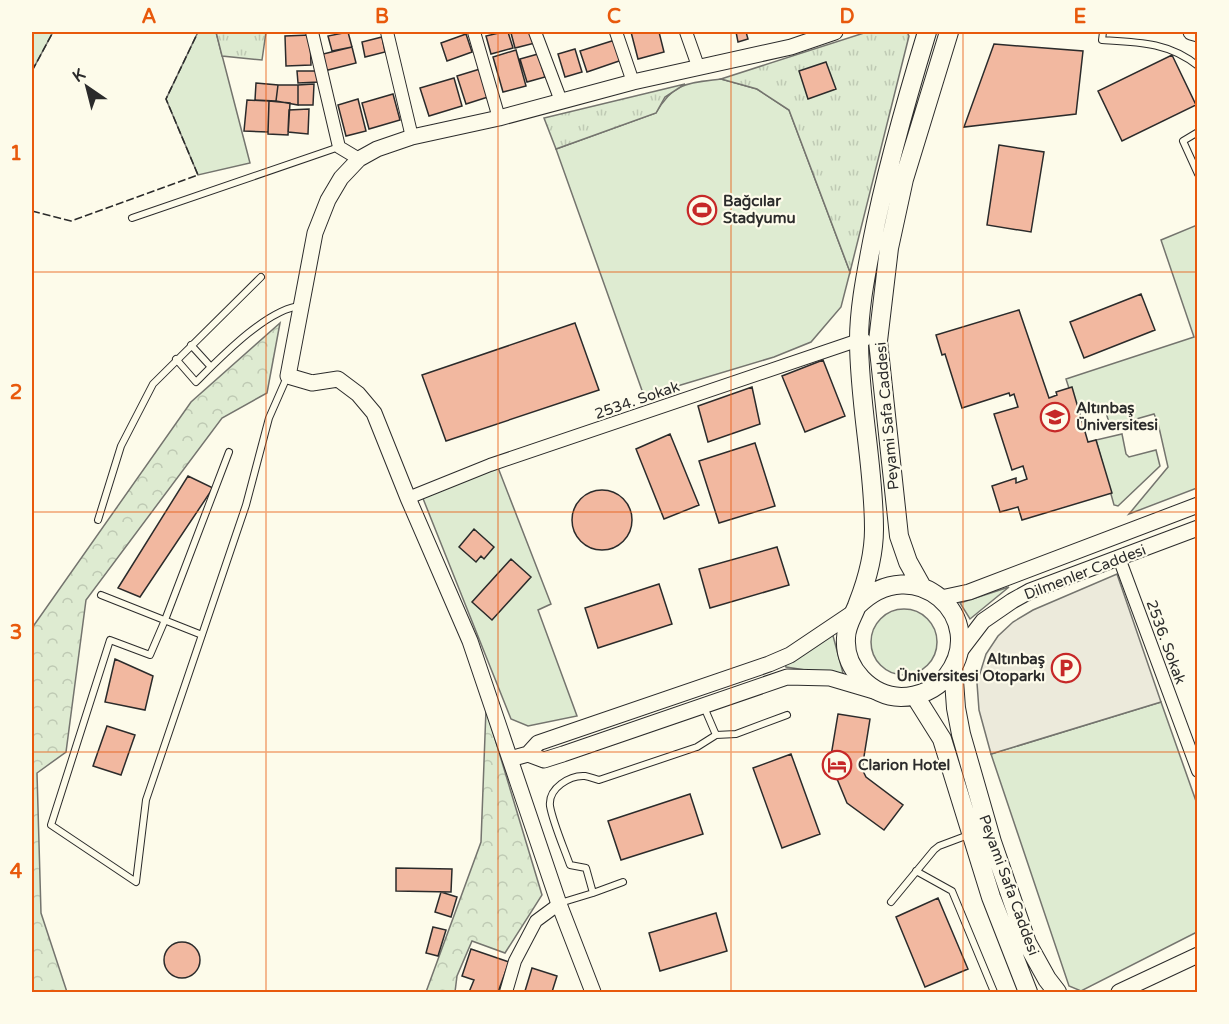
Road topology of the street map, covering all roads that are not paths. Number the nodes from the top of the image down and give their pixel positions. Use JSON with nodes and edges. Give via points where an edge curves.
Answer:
{"nodes":[{"id":1,"x":312,"y":32,"type":"edge"},
{"id":2,"x":387,"y":32,"type":"edge"},
{"id":3,"x":474,"y":32,"type":"edge"},
{"id":4,"x":535,"y":32,"type":"edge"},
{"id":5,"x":616,"y":32,"type":"edge"},
{"id":6,"x":686,"y":32,"type":"edge"},
{"id":7,"x":835,"y":32,"type":"edge"},
{"id":8,"x":927,"y":32,"type":"edge"},
{"id":9,"x":949,"y":32,"type":"edge"},
{"id":10,"x":1102,"y":32,"type":"edge"},
{"id":11,"x":1191,"y":32,"type":"edge"},
{"id":12,"x":1197,"y":34,"type":"edge"},
{"id":13,"x":698,"y":66,"type":"junction"},
{"id":14,"x":1197,"y":66,"type":"edge"},
{"id":15,"x":633,"y":82,"type":"junction"},
{"id":16,"x":561,"y":101,"type":"junction"},
{"id":17,"x":499,"y":118,"type":"junction"},
{"id":18,"x":1197,"y":132,"type":"edge"},
{"id":19,"x":412,"y":137,"type":"junction"},
{"id":20,"x":339,"y":147,"type":"junction"},
{"id":21,"x":359,"y":159,"type":"junction"},
{"id":22,"x":1197,"y":174,"type":"edge"},
{"id":23,"x":132,"y":218,"type":"dead end"},
{"id":24,"x":261,"y":277,"type":"dead end"},
{"id":25,"x":301,"y":306,"type":"junction"},
{"id":26,"x":859,"y":340,"type":"junction"},
{"id":27,"x":878,"y":341,"type":"junction"},
{"id":28,"x":191,"y":345,"type":"junction"},
{"id":29,"x":176,"y":359,"type":"junction"},
{"id":30,"x":211,"y":367,"type":"junction"},
{"id":31,"x":288,"y":376,"type":"junction"},
{"id":32,"x":229,"y":452,"type":"dead end"},
{"id":33,"x":408,"y":498,"type":"junction"},
{"id":34,"x":1197,"y":505,"type":"edge"},
{"id":35,"x":99,"y":520,"type":"dead end"},
{"id":36,"x":1197,"y":528,"type":"edge"},
{"id":37,"x":1119,"y":558,"type":"junction"},
{"id":38,"x":922,"y":587,"type":"junction"},
{"id":39,"x":101,"y":595,"type":"dead end"},
{"id":40,"x":941,"y":598,"type":"junction"},
{"id":41,"x":856,"y":609,"type":"junction"},
{"id":42,"x":165,"y":620,"type":"junction"},
{"id":43,"x":202,"y":635,"type":"junction"},
{"id":44,"x":955,"y":661,"type":"junction"},
{"id":45,"x":881,"y":693,"type":"junction"},
{"id":46,"x":915,"y":696,"type":"junction"},
{"id":47,"x":704,"y":706,"type":"junction"},
{"id":48,"x":787,"y":715,"type":"dead end"},
{"id":49,"x":716,"y":735,"type":"junction"},
{"id":50,"x":528,"y":754,"type":"junction"},
{"id":51,"x":510,"y":759,"type":"junction"},
{"id":52,"x":1197,"y":771,"type":"edge"},
{"id":53,"x":972,"y":834,"type":"junction"},
{"id":54,"x":916,"y":871,"type":"junction"},
{"id":55,"x":623,"y":882,"type":"dead end"},
{"id":56,"x":593,"y":893,"type":"junction"},
{"id":57,"x":891,"y":902,"type":"dead end"},
{"id":58,"x":559,"y":904,"type":"junction"},
{"id":59,"x":1197,"y":955,"type":"edge"},
{"id":60,"x":1120,"y":992,"type":"edge"},
{"id":61,"x":506,"y":993,"type":"edge"},
{"id":62,"x":593,"y":993,"type":"edge"},
{"id":63,"x":994,"y":993,"type":"edge"},
{"id":64,"x":1028,"y":993,"type":"edge"},
{"id":65,"x":1057,"y":993,"type":"edge"}],
"edges":[{"from":1,"to":20,"type":"street"},
{"from":2,"to":19,"type":"street"},
{"from":3,"to":17,"type":"street"},
{"from":4,"to":16,"type":"street"},
{"from":5,"to":15,"type":"street"},
{"from":6,"to":13,"type":"street"},
{"from":7,"to":13,"type":"street","via":[[790,47]]},
{"from":8,"to":26,"type":"main road","via":[[880,198],[865,277]]},
{"from":9,"to":27,"type":"main road","name":"Peyami Safa Caddesi","via":[[904,179],[889,248]]},
{"from":10,"to":14,"type":"lane","via":[[1102,40],[1164,46]]},
{"from":11,"to":12,"type":"street"},
{"from":13,"to":15,"type":"street"},
{"from":15,"to":16,"type":"street"},
{"from":16,"to":17,"type":"street"},
{"from":17,"to":19,"type":"street"},
{"from":18,"to":22,"type":"lane","via":[[1183,141]]},
{"from":19,"to":21,"type":"street"},
{"from":20,"to":21,"type":"street"},
{"from":20,"to":23,"type":"lane"},
{"from":21,"to":25,"type":"street","via":[[341,178],[315,233]]},
{"from":24,"to":28,"type":"lane"},
{"from":25,"to":30,"type":"lane","via":[[270,316]]},
{"from":25,"to":31,"type":"street"},
{"from":26,"to":27,"type":"street","name":"2534. Sokak"},
{"from":26,"to":33,"type":"street","name":"2534. Sokak","via":[[490,465]]},
{"from":26,"to":41,"type":"main road","via":[[874,530],[869,566]]},
{"from":27,"to":38,"type":"main road","name":"Peyami Safa Caddesi","via":[[899,536]]},
{"from":28,"to":29,"type":"lane"},
{"from":28,"to":30,"type":"lane"},
{"from":29,"to":30,"type":"lane","via":[[196,382]]},
{"from":29,"to":35,"type":"lane","via":[[153,384],[121,446]]},
{"from":31,"to":33,"type":"street","via":[[312,383],[338,379],[358,394],[374,413]]},
{"from":31,"to":43,"type":"lane","via":[[269,418],[246,505]]},
{"from":32,"to":42,"type":"lane"},
{"from":33,"to":51,"type":"street","via":[[470,641]]},
{"from":34,"to":40,"type":"street","name":"Dilmenler Caddesi","via":[[969,592]]},
{"from":36,"to":37,"type":"street","name":"Dilmenler Caddesi"},
{"from":37,"to":44,"type":"street","name":"Dilmenler Caddesi","via":[[1012,601],[983,621]]},
{"from":37,"to":52,"type":"street","name":"2536. Sokak"},
{"from":38,"to":40,"type":"main road"},
{"from":38,"to":41,"type":"main road","via":[[904,583],[878,589]]},
{"from":39,"to":42,"type":"lane"},
{"from":40,"to":44,"type":"main road","via":[[957,623],[960,638]]},
{"from":41,"to":45,"type":"main road","via":[[846,638],[848,656],[866,684]]},
{"from":41,"to":50,"type":"street","via":[[790,655],[538,743]]},
{"from":42,"to":43,"type":"lane"},
{"from":42,"to":43,"type":"lane","via":[[150,655],[110,640],[51,825],[136,882],[146,800]]},
{"from":44,"to":46,"type":"main road","via":[[937,685]]},
{"from":44,"to":65,"type":"main road","name":"Peyami Safa Caddesi","via":[[960,734],[992,842],[1027,944]]},
{"from":45,"to":46,"type":"main road"},
{"from":45,"to":47,"type":"street","via":[[830,678],[787,677]]},
{"from":46,"to":53,"type":"main road","name":"Peyami Safa Caddesi","via":[[942,739]]},
{"from":47,"to":49,"type":"lane"},
{"from":47,"to":50,"type":"street","via":[[544,760]]},
{"from":48,"to":49,"type":"lane","via":[[736,734]]},
{"from":49,"to":56,"type":"lane","via":[[697,747],[599,780],[584,776],[570,780],[555,790],[550,806],[570,865],[586,868]]},
{"from":50,"to":51,"type":"street"},
{"from":51,"to":58,"type":"street"},
{"from":53,"to":54,"type":"lane","via":[[939,846]]},
{"from":53,"to":64,"type":"main road","name":"Peyami Safa Caddesi","via":[[991,897]]},
{"from":54,"to":57,"type":"lane"},
{"from":54,"to":63,"type":"lane","via":[[952,891]]},
{"from":55,"to":56,"type":"lane"},
{"from":56,"to":58,"type":"lane"},
{"from":58,"to":61,"type":"street","via":[[536,921],[515,961]]},
{"from":58,"to":62,"type":"street"},
{"from":59,"to":60,"type":"street"}]}
